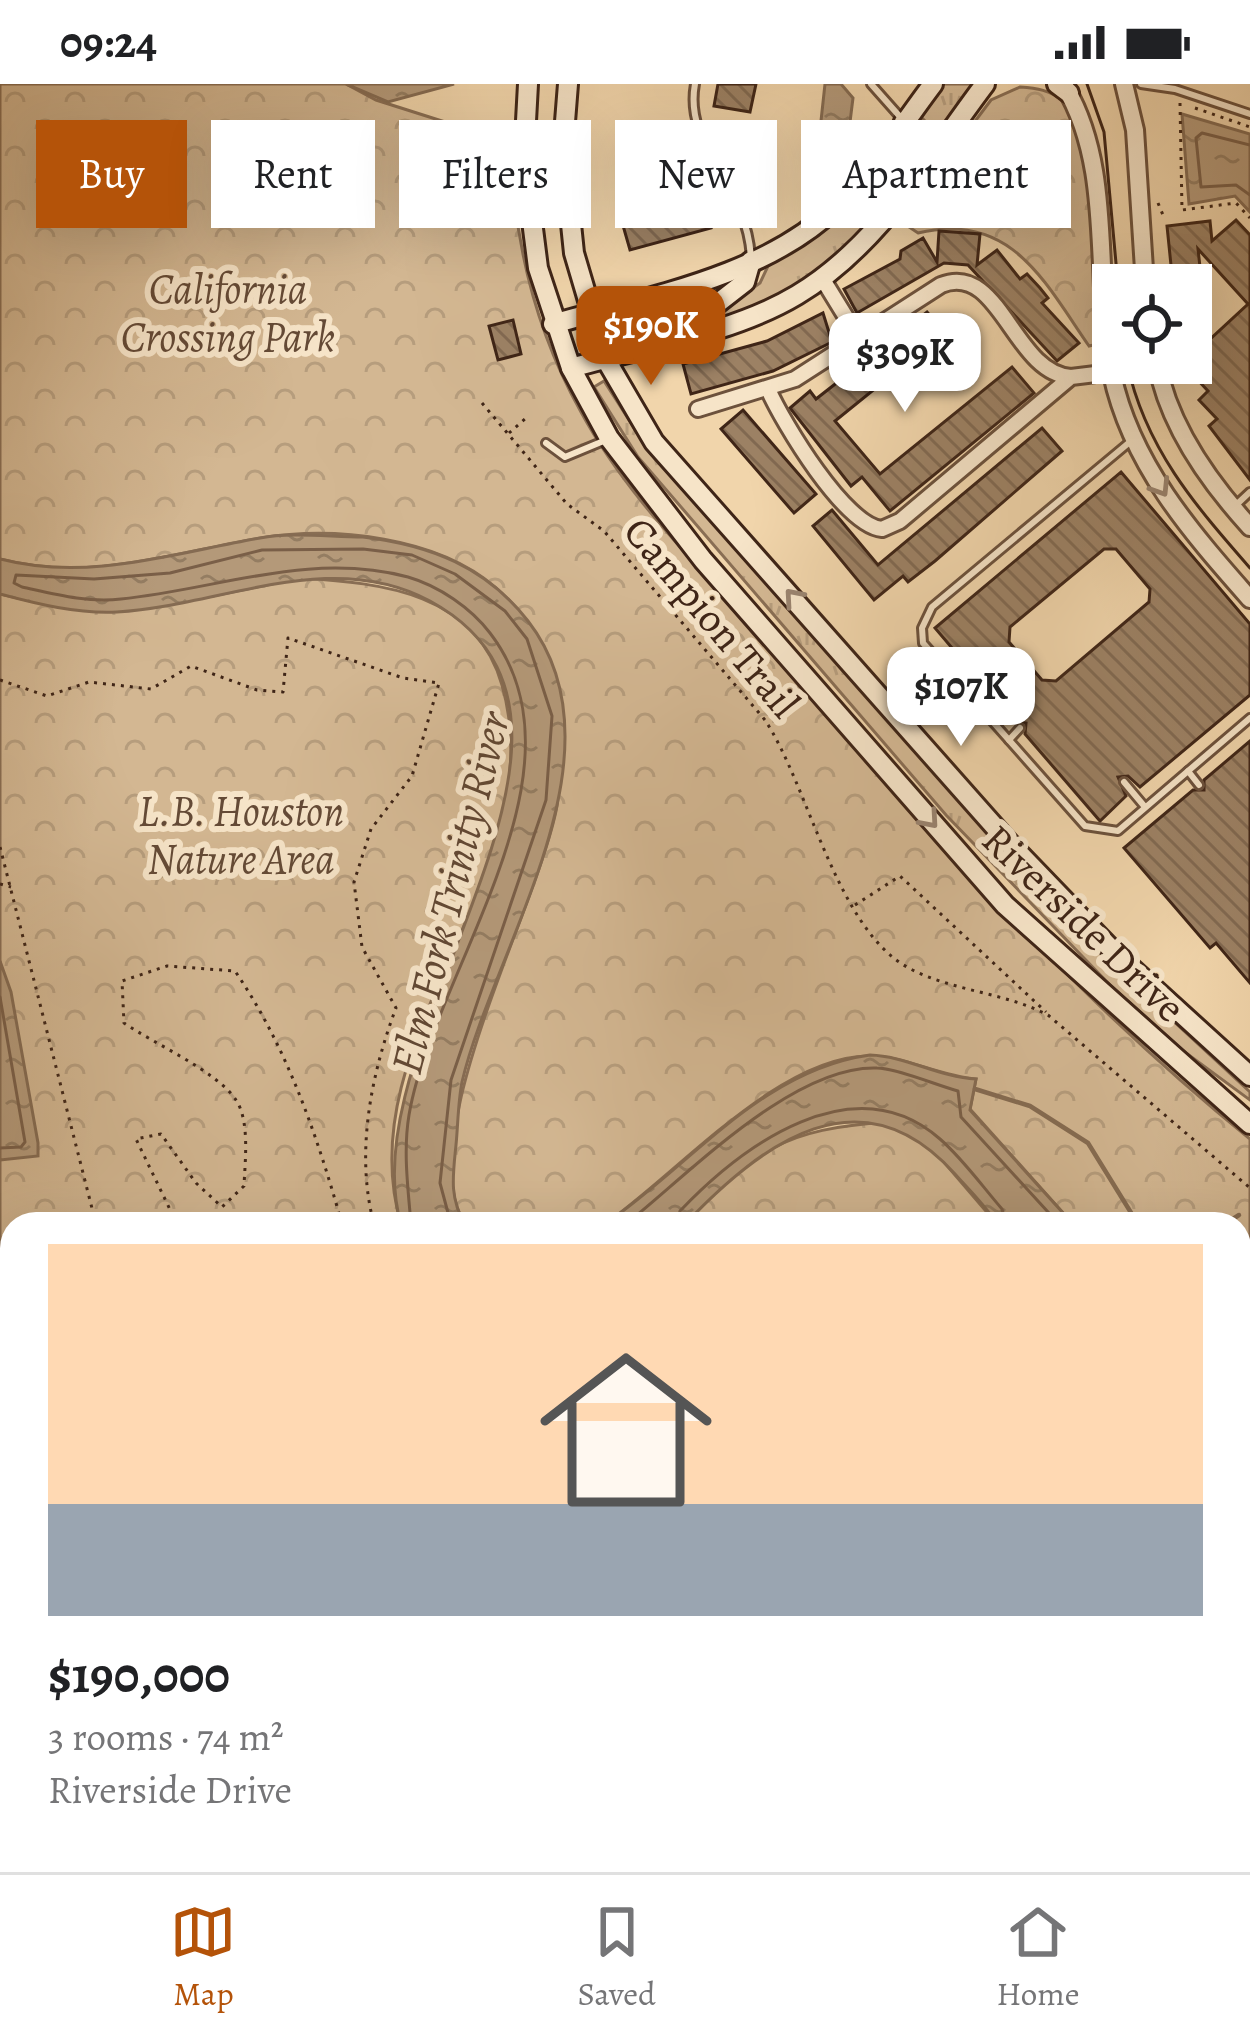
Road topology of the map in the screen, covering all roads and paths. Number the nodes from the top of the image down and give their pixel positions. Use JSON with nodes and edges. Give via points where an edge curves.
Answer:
{"nodes":[{"id":1,"x":528,"y":84,"type":"edge"},
{"id":2,"x":568,"y":84,"type":"edge"},
{"id":3,"x":695,"y":84,"type":"edge"},
{"id":4,"x":871,"y":84,"type":"edge"},
{"id":5,"x":933,"y":84,"type":"edge"},
{"id":6,"x":1000,"y":84,"type":"edge"},
{"id":7,"x":1124,"y":84,"type":"edge"},
{"id":8,"x":1141,"y":84,"type":"edge"},
{"id":9,"x":1063,"y":87,"type":"edge"},
{"id":10,"x":982,"y":88,"type":"edge"},
{"id":11,"x":1250,"y":114,"type":"edge"},
{"id":12,"x":902,"y":120,"type":"edge"},
{"id":13,"x":906,"y":120,"type":"edge"},
{"id":14,"x":960,"y":120,"type":"edge"},
{"id":15,"x":1250,"y":128,"type":"edge"},
{"id":16,"x":1250,"y":218,"type":"edge"},
{"id":17,"x":810,"y":228,"type":"edge"},
{"id":18,"x":874,"y":228,"type":"edge"},
{"id":19,"x":751,"y":261,"type":"junction"},
{"id":20,"x":1102,"y":264,"type":"edge"},
{"id":21,"x":1144,"y":264,"type":"edge"},
{"id":22,"x":822,"y":278,"type":"junction"},
{"id":23,"x":590,"y":314,"type":"junction"},
{"id":24,"x":553,"y":324,"type":"junction"},
{"id":25,"x":674,"y":338,"type":"junction"},
{"id":26,"x":860,"y":340,"type":"junction"},
{"id":27,"x":605,"y":358,"type":"junction"},
{"id":28,"x":571,"y":368,"type":"junction"},
{"id":29,"x":1092,"y":374,"type":"edge"},
{"id":30,"x":1071,"y":377,"type":"junction"},
{"id":31,"x":1116,"y":384,"type":"edge"},
{"id":32,"x":1164,"y":384,"type":"edge"},
{"id":33,"x":768,"y":389,"type":"junction"},
{"id":34,"x":482,"y":403,"type":"dead end"},
{"id":35,"x":698,"y":409,"type":"dead end"},
{"id":36,"x":526,"y":418,"type":"dead end"},
{"id":37,"x":508,"y":434,"type":"junction"},
{"id":38,"x":609,"y":438,"type":"junction"},
{"id":39,"x":1134,"y":439,"type":"junction"},
{"id":40,"x":546,"y":443,"type":"dead end"},
{"id":41,"x":1250,"y":492,"type":"edge"},
{"id":42,"x":1232,"y":508,"type":"junction"},
{"id":43,"x":1250,"y":527,"type":"edge"},
{"id":44,"x":1250,"y":599,"type":"edge"},
{"id":45,"x":0,"y":680,"type":"edge"},
{"id":46,"x":1250,"y":718,"type":"edge"},
{"id":47,"x":1020,"y":728,"type":"dead end"},
{"id":48,"x":1009,"y":740,"type":"junction"},
{"id":49,"x":1188,"y":771,"type":"junction"},
{"id":50,"x":1124,"y":782,"type":"dead end"},
{"id":51,"x":1199,"y":785,"type":"dead end"},
{"id":52,"x":1145,"y":808,"type":"junction"},
{"id":53,"x":0,"y":848,"type":"edge"},
{"id":54,"x":0,"y":884,"type":"edge"},
{"id":55,"x":13,"y":887,"type":"junction"},
{"id":56,"x":854,"y":906,"type":"junction"},
{"id":57,"x":1048,"y":1015,"type":"junction"},
{"id":58,"x":1250,"y":1076,"type":"edge"},
{"id":59,"x":1250,"y":1124,"type":"edge"},
{"id":60,"x":1250,"y":1188,"type":"edge"},
{"id":61,"x":94,"y":1212,"type":"edge"},
{"id":62,"x":171,"y":1212,"type":"edge"},
{"id":63,"x":338,"y":1212,"type":"edge"},
{"id":64,"x":370,"y":1212,"type":"edge"}],
"edges":[{"from":1,"to":24,"type":"main road","name":"Riverside Drive","via":[[526,182]]},
{"from":2,"to":23,"type":"main road","name":"Riverside Drive","via":[[565,202]]},
{"from":3,"to":19,"type":"lane","via":[[693,121],[733,187]]},
{"from":4,"to":12,"type":"lane"},
{"from":5,"to":13,"type":"main road"},
{"from":6,"to":10,"type":"main road"},
{"from":7,"to":21,"type":"street"},
{"from":8,"to":11,"type":"lane"},
{"from":9,"to":20,"type":"street","via":[[1091,152]]},
{"from":10,"to":14,"type":"main road"},
{"from":15,"to":16,"type":"path","via":[[1179,103],[1182,210],[1236,203]]},
{"from":17,"to":19,"type":"main road"},
{"from":18,"to":22,"type":"main road"},
{"from":19,"to":23,"type":"main road"},
{"from":19,"to":25,"type":"main road","via":[[745,282]]},
{"from":22,"to":25,"type":"main road","via":[[758,313]]},
{"from":22,"to":26,"type":"street"},
{"from":23,"to":24,"type":"main road"},
{"from":23,"to":27,"type":"main road","name":"Riverside Drive"},
{"from":24,"to":28,"type":"main road","name":"Riverside Drive"},
{"from":25,"to":27,"type":"main road"},
{"from":26,"to":30,"type":"street","via":[[941,285],[968,281],[1045,370]]},
{"from":26,"to":33,"type":"street"},
{"from":27,"to":28,"type":"main road"},
{"from":58,"to":27,"type":"main road","name":"Riverside Drive","one_way":true,"via":[[1010,844],[654,442]]},
{"from":28,"to":38,"type":"main road","name":"Riverside Drive"},
{"from":29,"to":30,"type":"street"},
{"from":30,"to":33,"type":"street","via":[[900,521],[877,530],[863,525],[804,452]]},
{"from":31,"to":39,"type":"street"},
{"from":32,"to":42,"type":"street","via":[[1186,439]]},
{"from":33,"to":35,"type":"street"},
{"from":34,"to":37,"type":"path","name":"Campion Trail"},
{"from":36,"to":37,"type":"path"},
{"from":37,"to":56,"type":"path","name":"Campion Trail","via":[[567,503],[604,531],[765,720]]},
{"from":38,"to":40,"type":"lane","via":[[565,457]]},
{"from":38,"to":59,"type":"main road","name":"Riverside Drive","one_way":true,"via":[[703,560],[1004,905]]},
{"from":39,"to":44,"type":"street","one_way":true,"via":[[1181,520]]},
{"from":39,"to":48,"type":"lane","via":[[932,607],[922,628],[923,643]]},
{"from":41,"to":42,"type":"lane"},
{"from":42,"to":43,"type":"street"},
{"from":45,"to":64,"type":"path","via":[[47,696],[88,682],[151,688],[190,666],[284,692],[287,638],[439,683],[412,776],[371,829],[354,882],[362,947],[396,1007],[370,1090]]},
{"from":46,"to":49,"type":"lane"},
{"from":47,"to":48,"type":"lane"},
{"from":48,"to":52,"type":"lane","via":[[1098,833],[1118,831]]},
{"from":49,"to":51,"type":"lane"},
{"from":49,"to":52,"type":"lane"},
{"from":50,"to":52,"type":"lane"},
{"from":53,"to":55,"type":"path"},
{"from":54,"to":55,"type":"path"},
{"from":55,"to":61,"type":"path"},
{"from":56,"to":57,"type":"path","name":"Campion Trail","via":[[873,939],[908,968]]},
{"from":56,"to":57,"type":"path","via":[[900,876]]},
{"from":57,"to":60,"type":"path","name":"Campion Trail"},
{"from":62,"to":63,"type":"path","via":[[136,1139],[161,1134],[222,1208],[244,1186],[246,1148],[237,1100],[124,1022],[122,981],[167,966],[235,971],[255,999],[308,1115]]}]}
